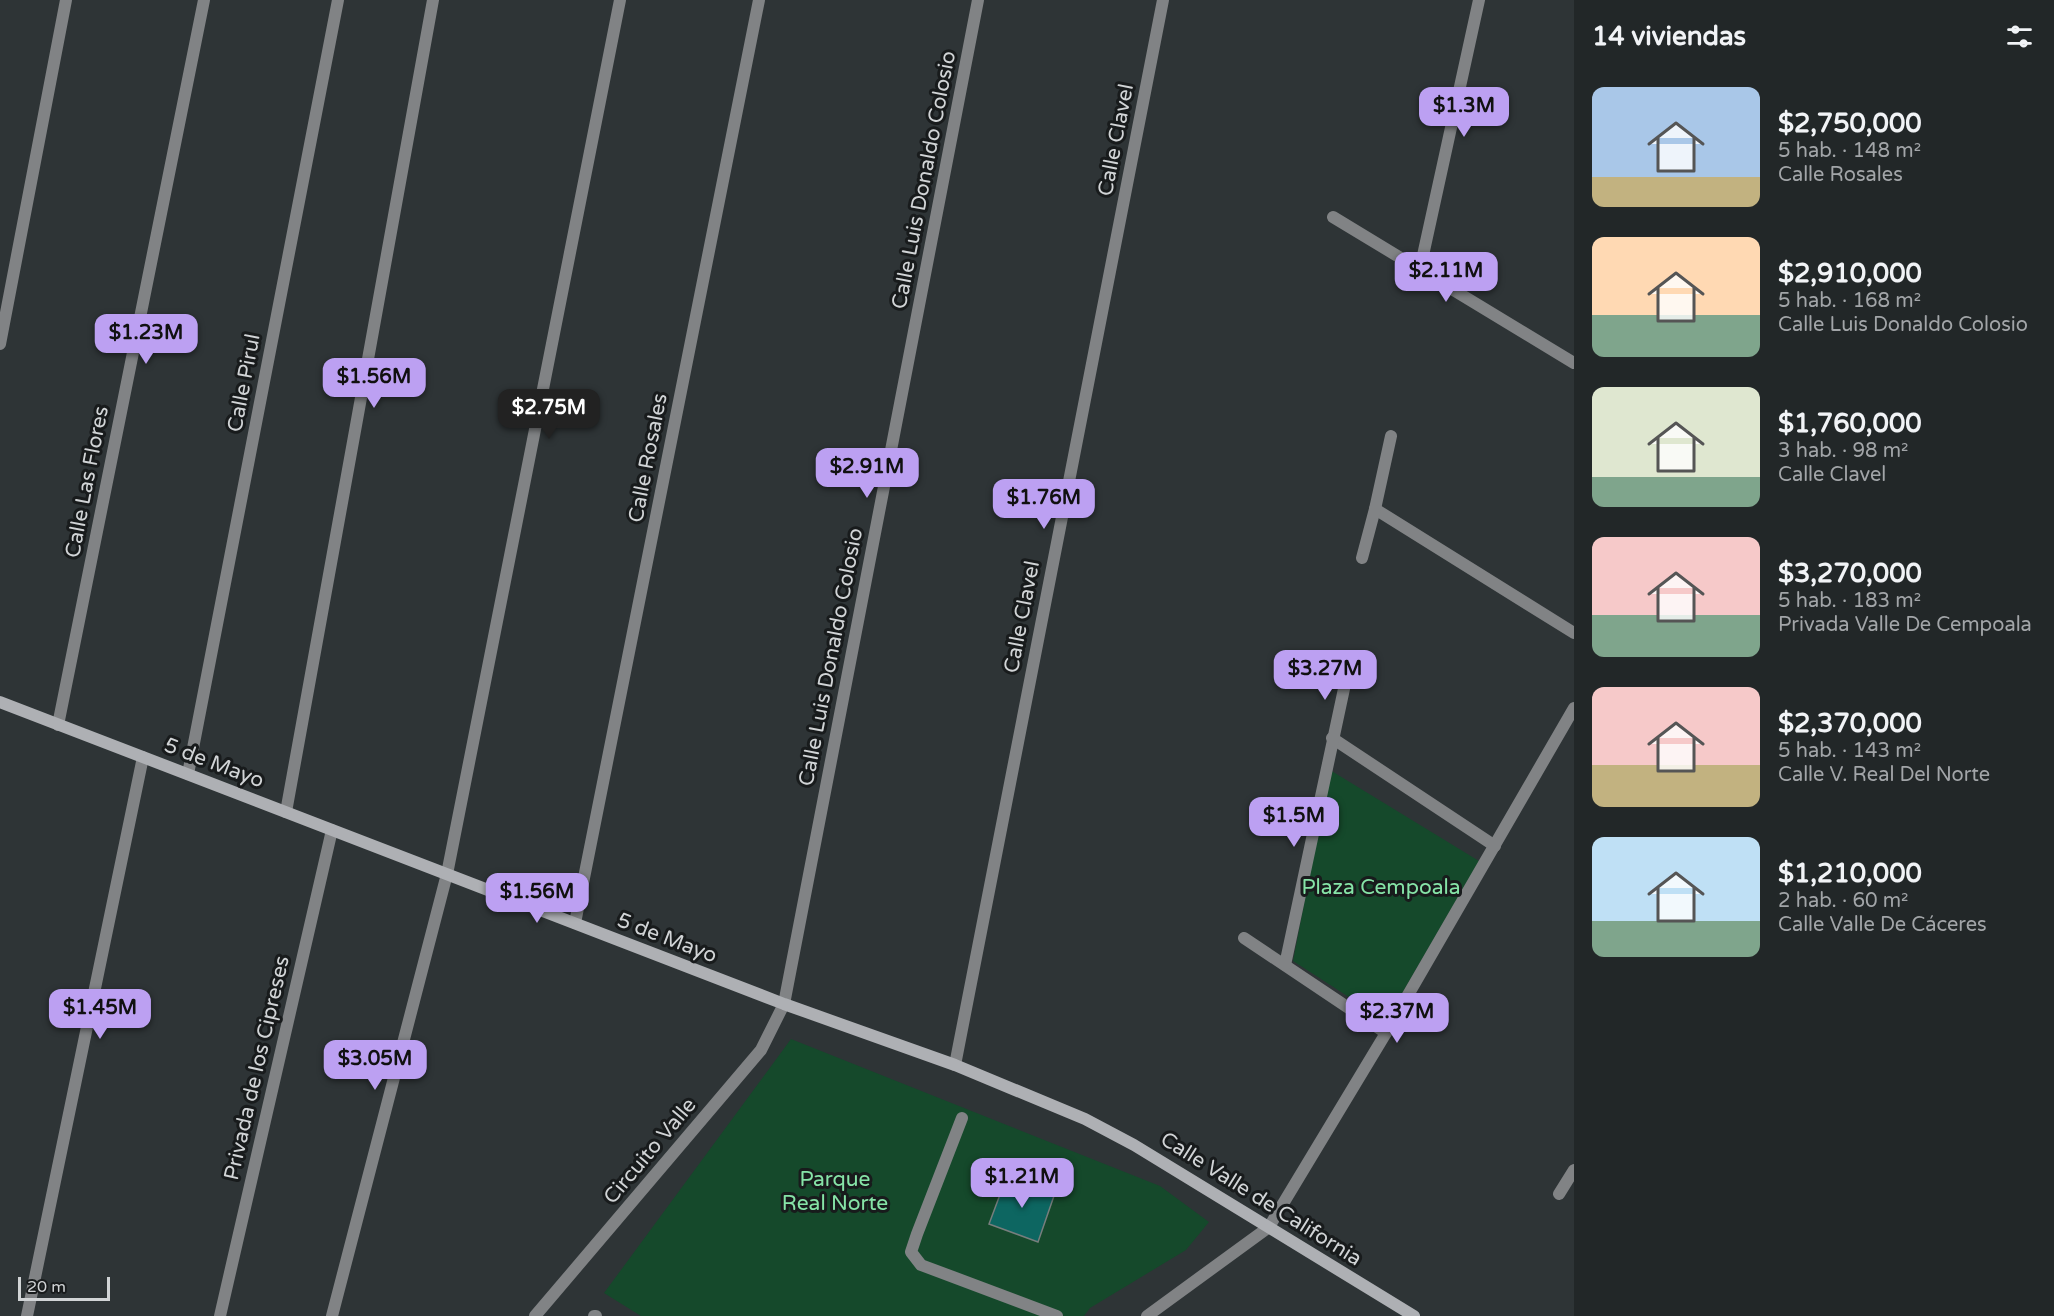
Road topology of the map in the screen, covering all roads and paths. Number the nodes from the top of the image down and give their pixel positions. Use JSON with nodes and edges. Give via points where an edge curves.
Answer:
{"nodes":[{"id":1,"x":66,"y":0,"type":"edge"},
{"id":2,"x":204,"y":0,"type":"edge"},
{"id":3,"x":338,"y":0,"type":"edge"},
{"id":4,"x":433,"y":0,"type":"edge"},
{"id":5,"x":620,"y":0,"type":"edge"},
{"id":6,"x":759,"y":0,"type":"edge"},
{"id":7,"x":978,"y":0,"type":"edge"},
{"id":8,"x":1163,"y":0,"type":"edge"},
{"id":9,"x":1479,"y":0,"type":"edge"},
{"id":10,"x":1333,"y":217,"type":"dead end"},
{"id":11,"x":1420,"y":269,"type":"junction"},
{"id":12,"x":0,"y":344,"type":"edge"},
{"id":13,"x":1574,"y":363,"type":"edge"},
{"id":14,"x":1391,"y":436,"type":"dead end"},
{"id":15,"x":1376,"y":509,"type":"junction"},
{"id":16,"x":1362,"y":558,"type":"dead end"},
{"id":17,"x":1574,"y":633,"type":"edge"},
{"id":18,"x":1348,"y":670,"type":"dead end"},
{"id":19,"x":0,"y":702,"type":"edge"},
{"id":20,"x":1574,"y":708,"type":"edge"},
{"id":21,"x":58,"y":724,"type":"junction"},
{"id":22,"x":1332,"y":738,"type":"junction"},
{"id":23,"x":143,"y":757,"type":"junction"},
{"id":24,"x":188,"y":774,"type":"junction"},
{"id":25,"x":286,"y":812,"type":"junction"},
{"id":26,"x":333,"y":830,"type":"junction"},
{"id":27,"x":1495,"y":846,"type":"junction"},
{"id":28,"x":447,"y":874,"type":"junction"},
{"id":29,"x":574,"y":923,"type":"junction"},
{"id":30,"x":1244,"y":938,"type":"dead end"},
{"id":31,"x":1284,"y":965,"type":"junction"},
{"id":32,"x":784,"y":1004,"type":"junction"},
{"id":33,"x":1386,"y":1033,"type":"junction"},
{"id":34,"x":955,"y":1065,"type":"junction"},
{"id":35,"x":962,"y":1118,"type":"dead end"},
{"id":36,"x":1085,"y":1119,"type":"joint"},
{"id":37,"x":1574,"y":1170,"type":"edge"},
{"id":38,"x":1559,"y":1194,"type":"dead end"},
{"id":39,"x":1269,"y":1227,"type":"junction"},
{"id":40,"x":27,"y":1316,"type":"edge"},
{"id":41,"x":220,"y":1316,"type":"edge"},
{"id":42,"x":332,"y":1316,"type":"edge"},
{"id":43,"x":535,"y":1316,"type":"edge"},
{"id":44,"x":1057,"y":1316,"type":"edge"},
{"id":45,"x":1147,"y":1316,"type":"edge"},
{"id":46,"x":1414,"y":1316,"type":"edge"}],
"edges":[{"from":1,"to":12,"type":"street"},
{"from":2,"to":21,"type":"street","name":"Calle Las Flores"},
{"from":3,"to":24,"type":"street","name":"Calle Pirul"},
{"from":4,"to":25,"type":"street"},
{"from":5,"to":28,"type":"street"},
{"from":6,"to":29,"type":"street","name":"Calle Rosales"},
{"from":7,"to":32,"type":"street","name":"Calle Luis Donaldo Colosio"},
{"from":8,"to":34,"type":"street","name":"Calle Clavel"},
{"from":9,"to":11,"type":"street"},
{"from":10,"to":11,"type":"street"},
{"from":11,"to":13,"type":"street"},
{"from":14,"to":15,"type":"street"},
{"from":15,"to":16,"type":"street"},
{"from":15,"to":17,"type":"street"},
{"from":18,"to":22,"type":"street"},
{"from":19,"to":21,"type":"street","name":"5 de Mayo"},
{"from":20,"to":27,"type":"street"},
{"from":21,"to":23,"type":"street","name":"5 de Mayo"},
{"from":22,"to":27,"type":"street"},
{"from":22,"to":31,"type":"street"},
{"from":23,"to":24,"type":"street","name":"5 de Mayo"},
{"from":23,"to":40,"type":"street"},
{"from":24,"to":25,"type":"street","name":"5 de Mayo"},
{"from":25,"to":26,"type":"street","name":"5 de Mayo"},
{"from":26,"to":28,"type":"street","name":"5 de Mayo"},
{"from":26,"to":41,"type":"street","name":"Privada de los Cipreses"},
{"from":27,"to":33,"type":"street"},
{"from":28,"to":29,"type":"street","name":"5 de Mayo"},
{"from":28,"to":42,"type":"street"},
{"from":29,"to":32,"type":"street","name":"5 de Mayo"},
{"from":30,"to":31,"type":"street"},
{"from":31,"to":33,"type":"street"},
{"from":32,"to":34,"type":"street","name":"5 de Mayo"},
{"from":32,"to":43,"type":"street","name":"Circuito Valle","via":[[761,1050]]},
{"from":33,"to":39,"type":"street"},
{"from":34,"to":36,"type":"street","name":"5 de Mayo"},
{"from":35,"to":44,"type":"street","via":[[911,1252],[921,1265]]},
{"from":36,"to":39,"type":"street","name":"Calle Valle de California","via":[[1134,1144]]},
{"from":37,"to":38,"type":"street"},
{"from":39,"to":45,"type":"street"},
{"from":39,"to":46,"type":"street","name":"Calle Valle de California"}]}
